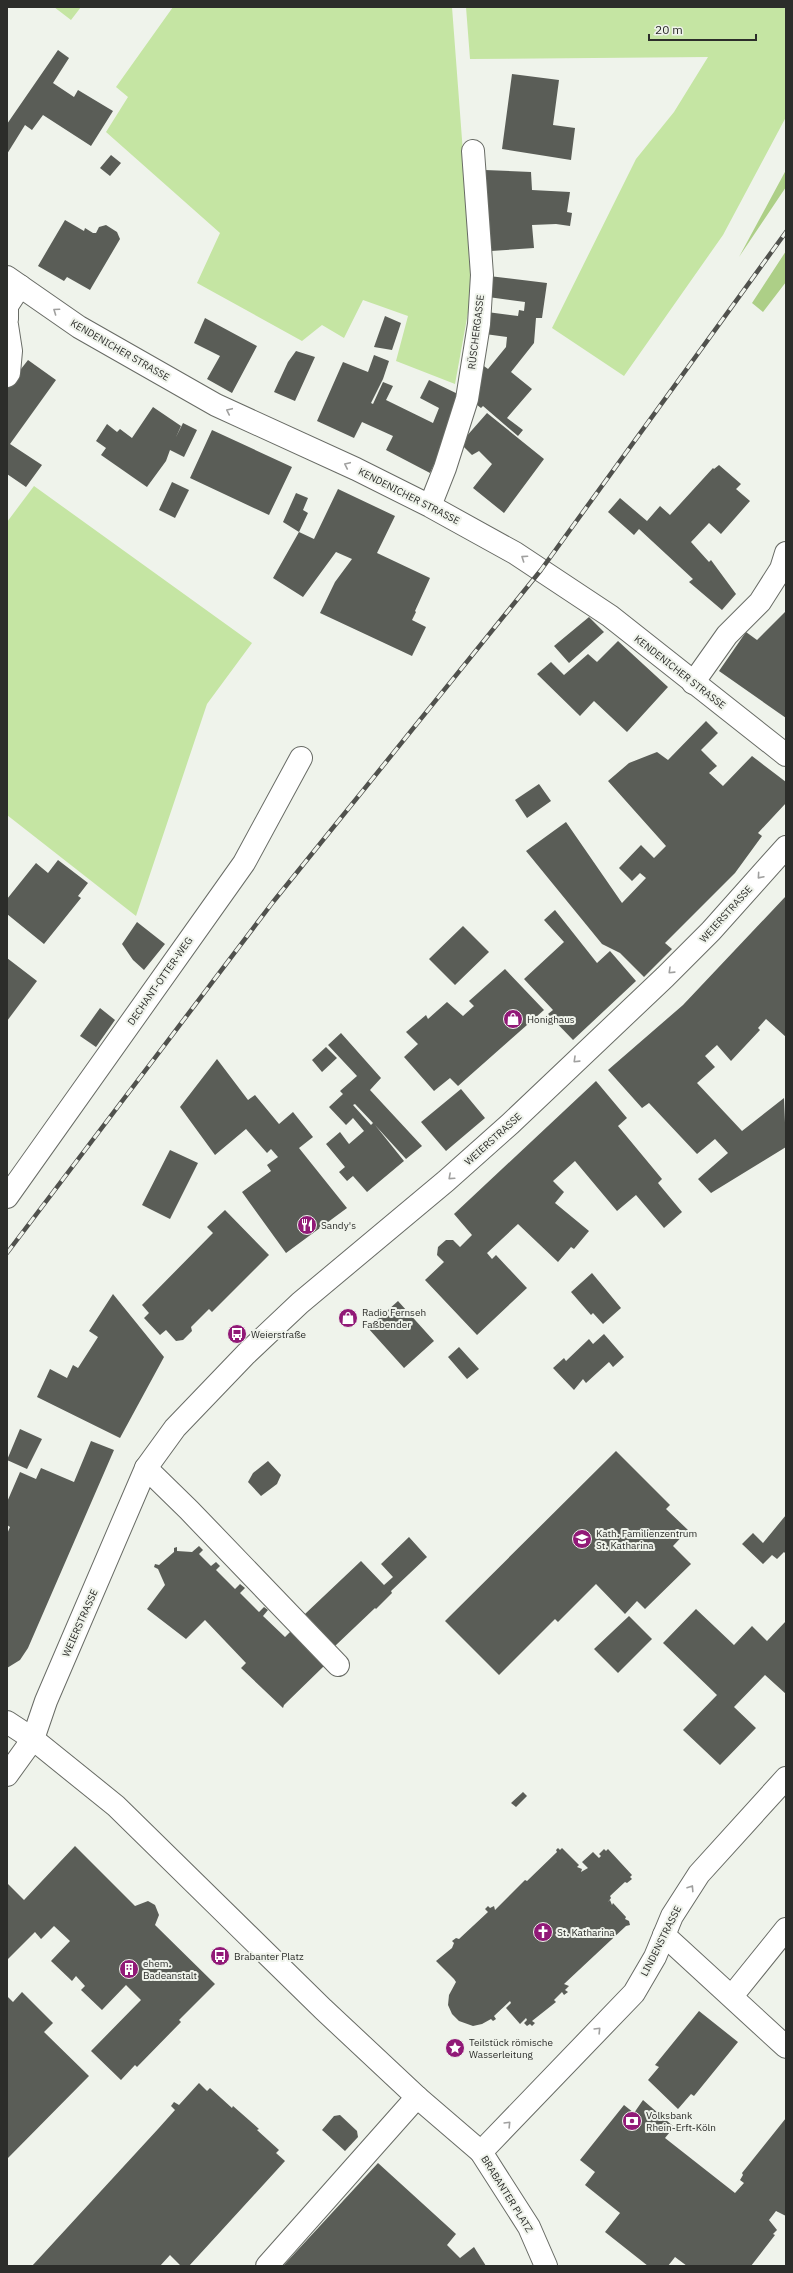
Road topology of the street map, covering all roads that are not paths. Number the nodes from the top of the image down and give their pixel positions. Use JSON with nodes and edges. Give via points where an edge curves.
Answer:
{"nodes":[{"id":1,"x":473,"y":151,"type":"dead end"},
{"id":2,"x":14,"y":281,"type":"edge"},
{"id":3,"x":7,"y":319,"type":"edge"},
{"id":4,"x":7,"y":325,"type":"edge"},
{"id":5,"x":7,"y":376,"type":"edge"},
{"id":6,"x":430,"y":506,"type":"junction"},
{"id":7,"x":786,"y":553,"type":"edge"},
{"id":8,"x":693,"y":683,"type":"junction"},
{"id":9,"x":786,"y":755,"type":"edge"},
{"id":10,"x":301,"y":758,"type":"dead end"},
{"id":11,"x":786,"y":847,"type":"edge"},
{"id":12,"x":7,"y":1197,"type":"edge"},
{"id":13,"x":146,"y":1468,"type":"junction"},
{"id":14,"x":338,"y":1665,"type":"dead end"},
{"id":15,"x":7,"y":1722,"type":"edge"},
{"id":16,"x":33,"y":1739,"type":"junction"},
{"id":17,"x":7,"y":1775,"type":"edge"},
{"id":18,"x":786,"y":1778,"type":"edge"},
{"id":19,"x":786,"y":1929,"type":"edge"},
{"id":20,"x":664,"y":1935,"type":"junction"},
{"id":21,"x":732,"y":1996,"type":"junction"},
{"id":22,"x":786,"y":2047,"type":"edge"},
{"id":23,"x":417,"y":2097,"type":"junction"},
{"id":24,"x":481,"y":2152,"type":"junction"},
{"id":25,"x":267,"y":2266,"type":"edge"},
{"id":26,"x":546,"y":2266,"type":"edge"}],
"edges":[{"from":1,"to":6,"type":"street","name":"RÜSCHERGASSE","via":[[482,275],[479,324],[467,399]]},
{"from":2,"to":3,"type":"street","via":[[7,306]]},
{"from":6,"to":2,"type":"street","name":"KENDENICHER STRASSE","one_way":true,"via":[[216,405],[79,327]]},
{"from":4,"to":5,"type":"street","via":[[11,351]]},
{"from":8,"to":6,"type":"street","name":"KENDENICHER STRASSE","one_way":true,"via":[[610,616],[515,553]]},
{"from":7,"to":8,"type":"street","via":[[781,568],[760,602],[727,635]]},
{"from":8,"to":9,"type":"street","name":"KENDENICHER STRASSE"},
{"from":10,"to":12,"type":"street","name":"DECHANT-OTTER-WEG","via":[[244,863]]},
{"from":11,"to":13,"type":"street","name":"WEIERSTRASSE","one_way":true,"via":[[712,931],[510,1124],[300,1303],[246,1354],[175,1428]]},
{"from":13,"to":14,"type":"street"},
{"from":13,"to":16,"type":"street","name":"WEIERSTRASSE","via":[[46,1701]]},
{"from":15,"to":16,"type":"street","name":"BRABANTER PLATZ"},
{"from":16,"to":17,"type":"street","name":"WEIERSTRASSE"},
{"from":16,"to":23,"type":"street","name":"BRABANTER PLATZ","via":[[116,1806],[242,1931]]},
{"from":20,"to":18,"type":"street","name":"LINDENSTRASSE","one_way":true,"via":[[672,1916],[699,1874]]},
{"from":19,"to":21,"type":"street"},
{"from":20,"to":21,"type":"street"},
{"from":24,"to":20,"type":"street","name":"LINDENSTRASSE","one_way":true,"via":[[634,1993],[655,1957]]},
{"from":21,"to":22,"type":"street"},
{"from":23,"to":24,"type":"street","name":"BRABANTER PLATZ"},
{"from":23,"to":25,"type":"street"},
{"from":24,"to":26,"type":"street","name":"BRABANTER PLATZ","via":[[529,2227]]}]}
